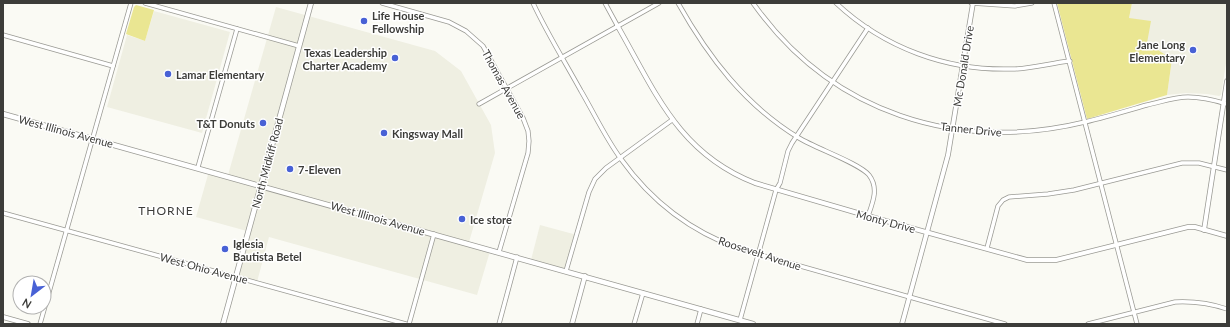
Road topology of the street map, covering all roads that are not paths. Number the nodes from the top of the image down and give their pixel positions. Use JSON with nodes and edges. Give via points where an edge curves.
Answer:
{"nodes":[{"id":1,"x":131,"y":3,"type":"edge"},
{"id":2,"x":145,"y":3,"type":"edge"},
{"id":3,"x":311,"y":3,"type":"edge"},
{"id":4,"x":382,"y":3,"type":"edge"},
{"id":5,"x":533,"y":3,"type":"edge"},
{"id":6,"x":605,"y":3,"type":"edge"},
{"id":7,"x":659,"y":3,"type":"edge"},
{"id":8,"x":678,"y":3,"type":"edge"},
{"id":9,"x":753,"y":3,"type":"edge"},
{"id":10,"x":836,"y":3,"type":"edge"},
{"id":11,"x":973,"y":3,"type":"edge"},
{"id":12,"x":1032,"y":3,"type":"edge"},
{"id":13,"x":1054,"y":3,"type":"edge"},
{"id":14,"x":617,"y":25,"type":"junction"},
{"id":15,"x":868,"y":28,"type":"junction"},
{"id":16,"x":237,"y":29,"type":"junction"},
{"id":17,"x":3,"y":35,"type":"edge"},
{"id":18,"x":299,"y":46,"type":"junction"},
{"id":19,"x":562,"y":56,"type":"junction"},
{"id":20,"x":1070,"y":61,"type":"junction"},
{"id":21,"x":113,"y":66,"type":"junction"},
{"id":22,"x":963,"y":66,"type":"junction"},
{"id":23,"x":832,"y":81,"type":"junction"},
{"id":24,"x":1227,"y":81,"type":"edge"},
{"id":25,"x":506,"y":88,"type":"junction"},
{"id":26,"x":1225,"y":103,"type":"edge"},
{"id":27,"x":479,"y":104,"type":"dead end"},
{"id":28,"x":3,"y":114,"type":"edge"},
{"id":29,"x":672,"y":120,"type":"junction"},
{"id":30,"x":1085,"y":122,"type":"junction"},
{"id":31,"x":953,"y":129,"type":"junction"},
{"id":32,"x":797,"y":137,"type":"junction"},
{"id":33,"x":92,"y":138,"type":"junction"},
{"id":34,"x":620,"y":158,"type":"junction"},
{"id":35,"x":1214,"y":166,"type":"junction"},
{"id":36,"x":198,"y":167,"type":"junction"},
{"id":37,"x":1227,"y":170,"type":"edge"},
{"id":38,"x":1100,"y":184,"type":"junction"},
{"id":39,"x":261,"y":185,"type":"junction"},
{"id":40,"x":776,"y":190,"type":"junction"},
{"id":41,"x":3,"y":213,"type":"edge"},
{"id":42,"x":868,"y":216,"type":"junction"},
{"id":43,"x":66,"y":230,"type":"junction"},
{"id":44,"x":1204,"y":230,"type":"junction"},
{"id":45,"x":927,"y":232,"type":"junction"},
{"id":46,"x":434,"y":234,"type":"junction"},
{"id":47,"x":1227,"y":236,"type":"edge"},
{"id":48,"x":1117,"y":246,"type":"junction"},
{"id":49,"x":987,"y":248,"type":"junction"},
{"id":50,"x":499,"y":252,"type":"junction"},
{"id":51,"x":758,"y":255,"type":"junction"},
{"id":52,"x":517,"y":257,"type":"junction"},
{"id":53,"x":566,"y":271,"type":"junction"},
{"id":54,"x":585,"y":276,"type":"junction"},
{"id":55,"x":236,"y":277,"type":"junction"},
{"id":56,"x":643,"y":293,"type":"junction"},
{"id":57,"x":909,"y":297,"type":"junction"},
{"id":58,"x":701,"y":309,"type":"junction"},
{"id":59,"x":1227,"y":309,"type":"edge"},
{"id":60,"x":1134,"y":313,"type":"junction"},
{"id":61,"x":3,"y":317,"type":"edge"},
{"id":62,"x":740,"y":320,"type":"junction"},
{"id":63,"x":28,"y":324,"type":"edge"},
{"id":64,"x":40,"y":324,"type":"edge"},
{"id":65,"x":223,"y":324,"type":"edge"},
{"id":66,"x":406,"y":324,"type":"edge"},
{"id":67,"x":409,"y":324,"type":"edge"},
{"id":68,"x":498,"y":324,"type":"edge"},
{"id":69,"x":572,"y":324,"type":"edge"},
{"id":70,"x":634,"y":324,"type":"edge"},
{"id":71,"x":696,"y":324,"type":"edge"},
{"id":72,"x":753,"y":324,"type":"edge"},
{"id":73,"x":902,"y":324,"type":"edge"},
{"id":74,"x":1005,"y":324,"type":"edge"},
{"id":75,"x":1088,"y":324,"type":"edge"},
{"id":76,"x":1137,"y":324,"type":"edge"}],
"edges":[{"from":1,"to":21,"type":"street"},
{"from":2,"to":16,"type":"street"},
{"from":3,"to":18,"type":"main road","name":"North Midkiff Road"},
{"from":4,"to":25,"type":"street","name":"Thomas Avenue","via":[[449,22],[466,31],[483,46]]},
{"from":5,"to":19,"type":"street","name":"Roosevelt Avenue"},
{"from":6,"to":14,"type":"street"},
{"from":7,"to":14,"type":"street"},
{"from":8,"to":32,"type":"street","via":[[722,70],[750,100]]},
{"from":9,"to":23,"type":"street","name":"Tanner Drive","via":[[787,43]]},
{"from":10,"to":15,"type":"street"},
{"from":11,"to":12,"type":"street","via":[[1015,6]]},
{"from":11,"to":22,"type":"street","name":"Mc Donald Drive"},
{"from":13,"to":20,"type":"street"},
{"from":14,"to":19,"type":"street"},
{"from":14,"to":29,"type":"street","name":"Monty Drive"},
{"from":15,"to":22,"type":"street","via":[[913,52]]},
{"from":15,"to":23,"type":"street"},
{"from":16,"to":18,"type":"street"},
{"from":16,"to":36,"type":"street"},
{"from":17,"to":21,"type":"street"},
{"from":18,"to":39,"type":"main road","name":"North Midkiff Road"},
{"from":19,"to":25,"type":"street"},
{"from":19,"to":34,"type":"street","name":"Roosevelt Avenue"},
{"from":20,"to":22,"type":"street","via":[[1016,69]]},
{"from":20,"to":30,"type":"street"},
{"from":21,"to":33,"type":"street"},
{"from":22,"to":31,"type":"street","name":"Mc Donald Drive"},
{"from":23,"to":31,"type":"street","name":"Tanner Drive","via":[[881,108],[911,119]]},
{"from":23,"to":32,"type":"street","via":[[830,88]]},
{"from":24,"to":26,"type":"street"},
{"from":25,"to":27,"type":"street"},
{"from":25,"to":50,"type":"street","name":"Thomas Avenue","via":[[525,121],[528,146]]},
{"from":26,"to":30,"type":"street","name":"Tanner Drive","via":[[1201,98],[1179,98]]},
{"from":26,"to":35,"type":"street"},
{"from":28,"to":33,"type":"main road","name":"West Illinois Avenue"},
{"from":29,"to":34,"type":"street"},
{"from":29,"to":40,"type":"street","name":"Monty Drive","via":[[695,146],[718,164]]},
{"from":30,"to":31,"type":"street","name":"Tanner Drive","via":[[1017,132]]},
{"from":30,"to":38,"type":"street"},
{"from":31,"to":45,"type":"street","name":"Mc Donald Drive","via":[[947,161]]},
{"from":32,"to":40,"type":"street","via":[[788,151]]},
{"from":32,"to":42,"type":"street","via":[[868,174],[875,192]]},
{"from":33,"to":36,"type":"main road","name":"West Illinois Avenue"},
{"from":33,"to":43,"type":"street"},
{"from":34,"to":51,"type":"street","name":"Roosevelt Avenue","via":[[646,190],[678,217],[713,238]]},
{"from":34,"to":53,"type":"street","via":[[601,172],[591,186]]},
{"from":35,"to":37,"type":"street"},
{"from":35,"to":38,"type":"street","via":[[1196,162],[1182,163]]},
{"from":35,"to":44,"type":"street"},
{"from":36,"to":39,"type":"main road","name":"West Illinois Avenue"},
{"from":38,"to":48,"type":"street"},
{"from":38,"to":49,"type":"street","via":[[1062,192],[1006,198],[998,206]]},
{"from":39,"to":46,"type":"main road","name":"West Illinois Avenue"},
{"from":39,"to":55,"type":"main road","name":"North Midkiff Road"},
{"from":40,"to":42,"type":"street","name":"Monty Drive"},
{"from":40,"to":51,"type":"street"},
{"from":41,"to":43,"type":"street","name":"West Ohio Avenue"},
{"from":42,"to":45,"type":"street","name":"Monty Drive"},
{"from":43,"to":55,"type":"street","name":"West Ohio Avenue"},
{"from":43,"to":64,"type":"street"},
{"from":44,"to":47,"type":"street","name":"Monty Drive"},
{"from":44,"to":48,"type":"street","name":"Monty Drive","via":[[1186,227]]},
{"from":45,"to":49,"type":"street","name":"Monty Drive"},
{"from":45,"to":57,"type":"street","name":"Mc Donald Drive"},
{"from":46,"to":50,"type":"main road","name":"West Illinois Avenue"},
{"from":46,"to":67,"type":"street"},
{"from":48,"to":49,"type":"street","name":"Monty Drive","via":[[1044,261],[1027,260]]},
{"from":48,"to":60,"type":"street"},
{"from":50,"to":52,"type":"main road","name":"West Illinois Avenue"},
{"from":51,"to":57,"type":"street","name":"Roosevelt Avenue"},
{"from":51,"to":62,"type":"street"},
{"from":52,"to":53,"type":"main road","name":"West Illinois Avenue"},
{"from":52,"to":68,"type":"street"},
{"from":53,"to":54,"type":"main road","name":"West Illinois Avenue"},
{"from":54,"to":56,"type":"main road","name":"West Illinois Avenue"},
{"from":54,"to":69,"type":"street"},
{"from":55,"to":65,"type":"main road","name":"North Midkiff Road"},
{"from":55,"to":66,"type":"street","name":"West Ohio Avenue"},
{"from":56,"to":58,"type":"main road","name":"West Illinois Avenue"},
{"from":56,"to":70,"type":"street"},
{"from":57,"to":73,"type":"street","name":"Mc Donald Drive"},
{"from":57,"to":74,"type":"street","name":"Roosevelt Avenue"},
{"from":58,"to":62,"type":"main road","name":"West Illinois Avenue"},
{"from":58,"to":71,"type":"street"},
{"from":59,"to":60,"type":"street","via":[[1203,302],[1185,301]]},
{"from":60,"to":75,"type":"street"},
{"from":60,"to":76,"type":"street"},
{"from":61,"to":63,"type":"street"},
{"from":62,"to":72,"type":"main road","name":"West Illinois Avenue"}]}
